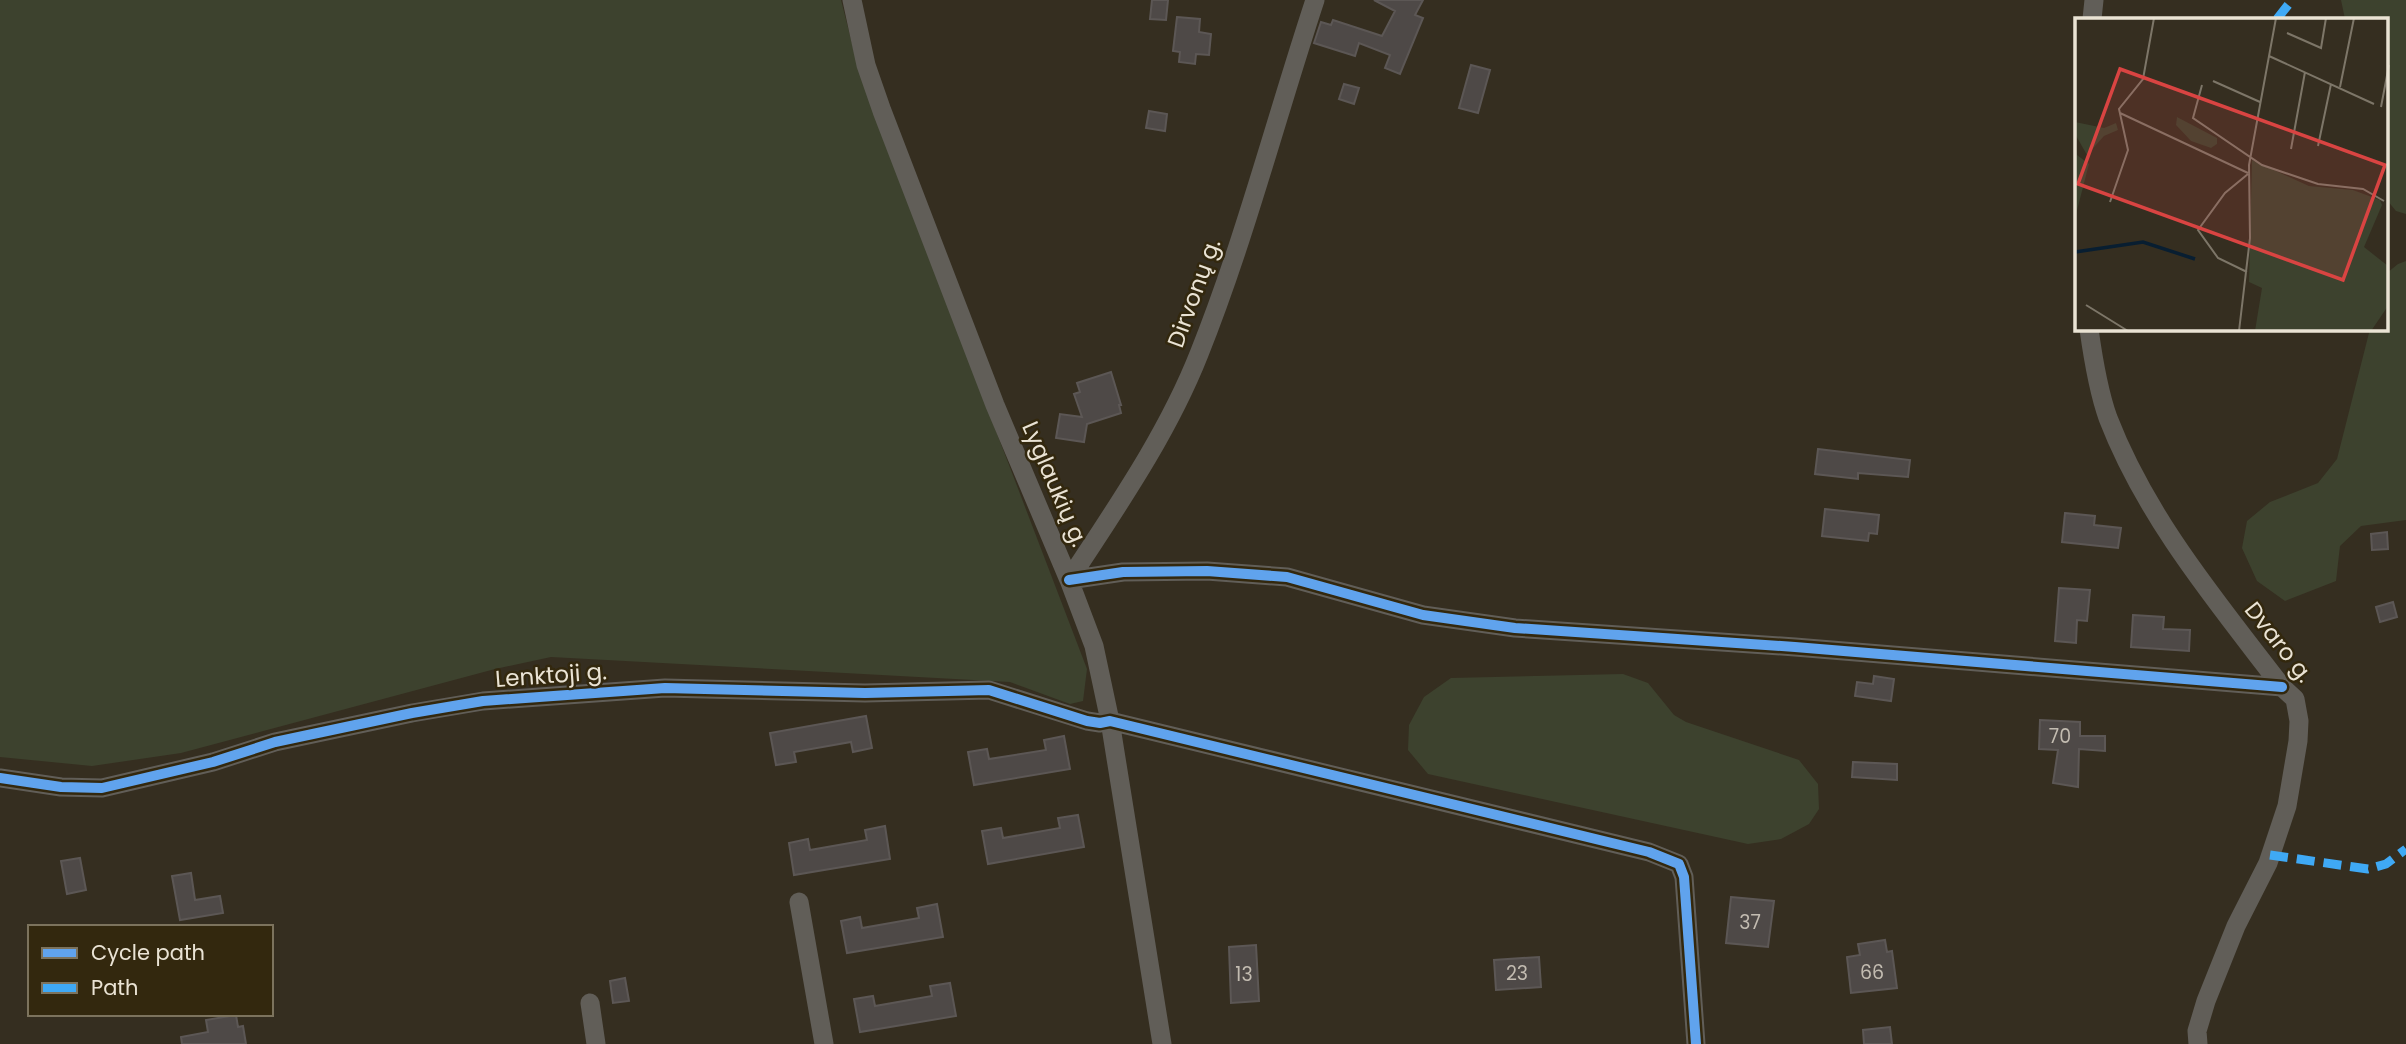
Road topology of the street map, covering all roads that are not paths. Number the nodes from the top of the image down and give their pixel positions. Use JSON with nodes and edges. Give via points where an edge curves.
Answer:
{"nodes":[{"id":1,"x":852,"y":0,"type":"edge"},
{"id":2,"x":1315,"y":0,"type":"edge"},
{"id":3,"x":2094,"y":0,"type":"edge"},
{"id":4,"x":2092,"y":18,"type":"edge"},
{"id":5,"x":2089,"y":331,"type":"edge"},
{"id":6,"x":1069,"y":580,"type":"junction"},
{"id":7,"x":2282,"y":687,"type":"junction"},
{"id":8,"x":1110,"y":721,"type":"junction"},
{"id":9,"x":0,"y":778,"type":"edge"},
{"id":10,"x":799,"y":902,"type":"dead end"},
{"id":11,"x":590,"y":1003,"type":"dead end"},
{"id":12,"x":596,"y":1044,"type":"edge"},
{"id":13,"x":824,"y":1044,"type":"edge"},
{"id":14,"x":1162,"y":1044,"type":"edge"},
{"id":15,"x":1696,"y":1044,"type":"edge"},
{"id":16,"x":2198,"y":1044,"type":"edge"}],
"edges":[{"from":1,"to":6,"type":"street","name":"Lyglaukių g.","via":[[882,111],[995,405]]},
{"from":2,"to":6,"type":"street","name":"Dirvonų g.","via":[[1259,184],[1199,355],[1168,420]]},
{"from":3,"to":4,"type":"street"},
{"from":5,"to":7,"type":"street","name":"Dvaro g.","via":[[2108,416],[2130,469],[2205,586]]},
{"from":6,"to":7,"type":"street","via":[[1123,572],[1273,576],[1423,615],[1515,628]]},
{"from":6,"to":8,"type":"street","name":"Lyglaukių g.","via":[[1094,646]]},
{"from":7,"to":16,"type":"street","name":"Dvaro g.","via":[[2295,699],[2299,721],[2287,806],[2268,863],[2206,1001]]},
{"from":8,"to":9,"type":"street","name":"Lenktoji g.","via":[[1087,721],[989,690],[865,693],[665,688],[483,701],[412,713],[275,742],[102,788]]},
{"from":8,"to":14,"type":"street","name":"Lyglaukių g."},
{"from":8,"to":15,"type":"street","name":"Lenktoji g.","via":[[1649,852],[1679,864],[1684,877]]},
{"from":10,"to":13,"type":"street"},
{"from":11,"to":12,"type":"street"}]}
